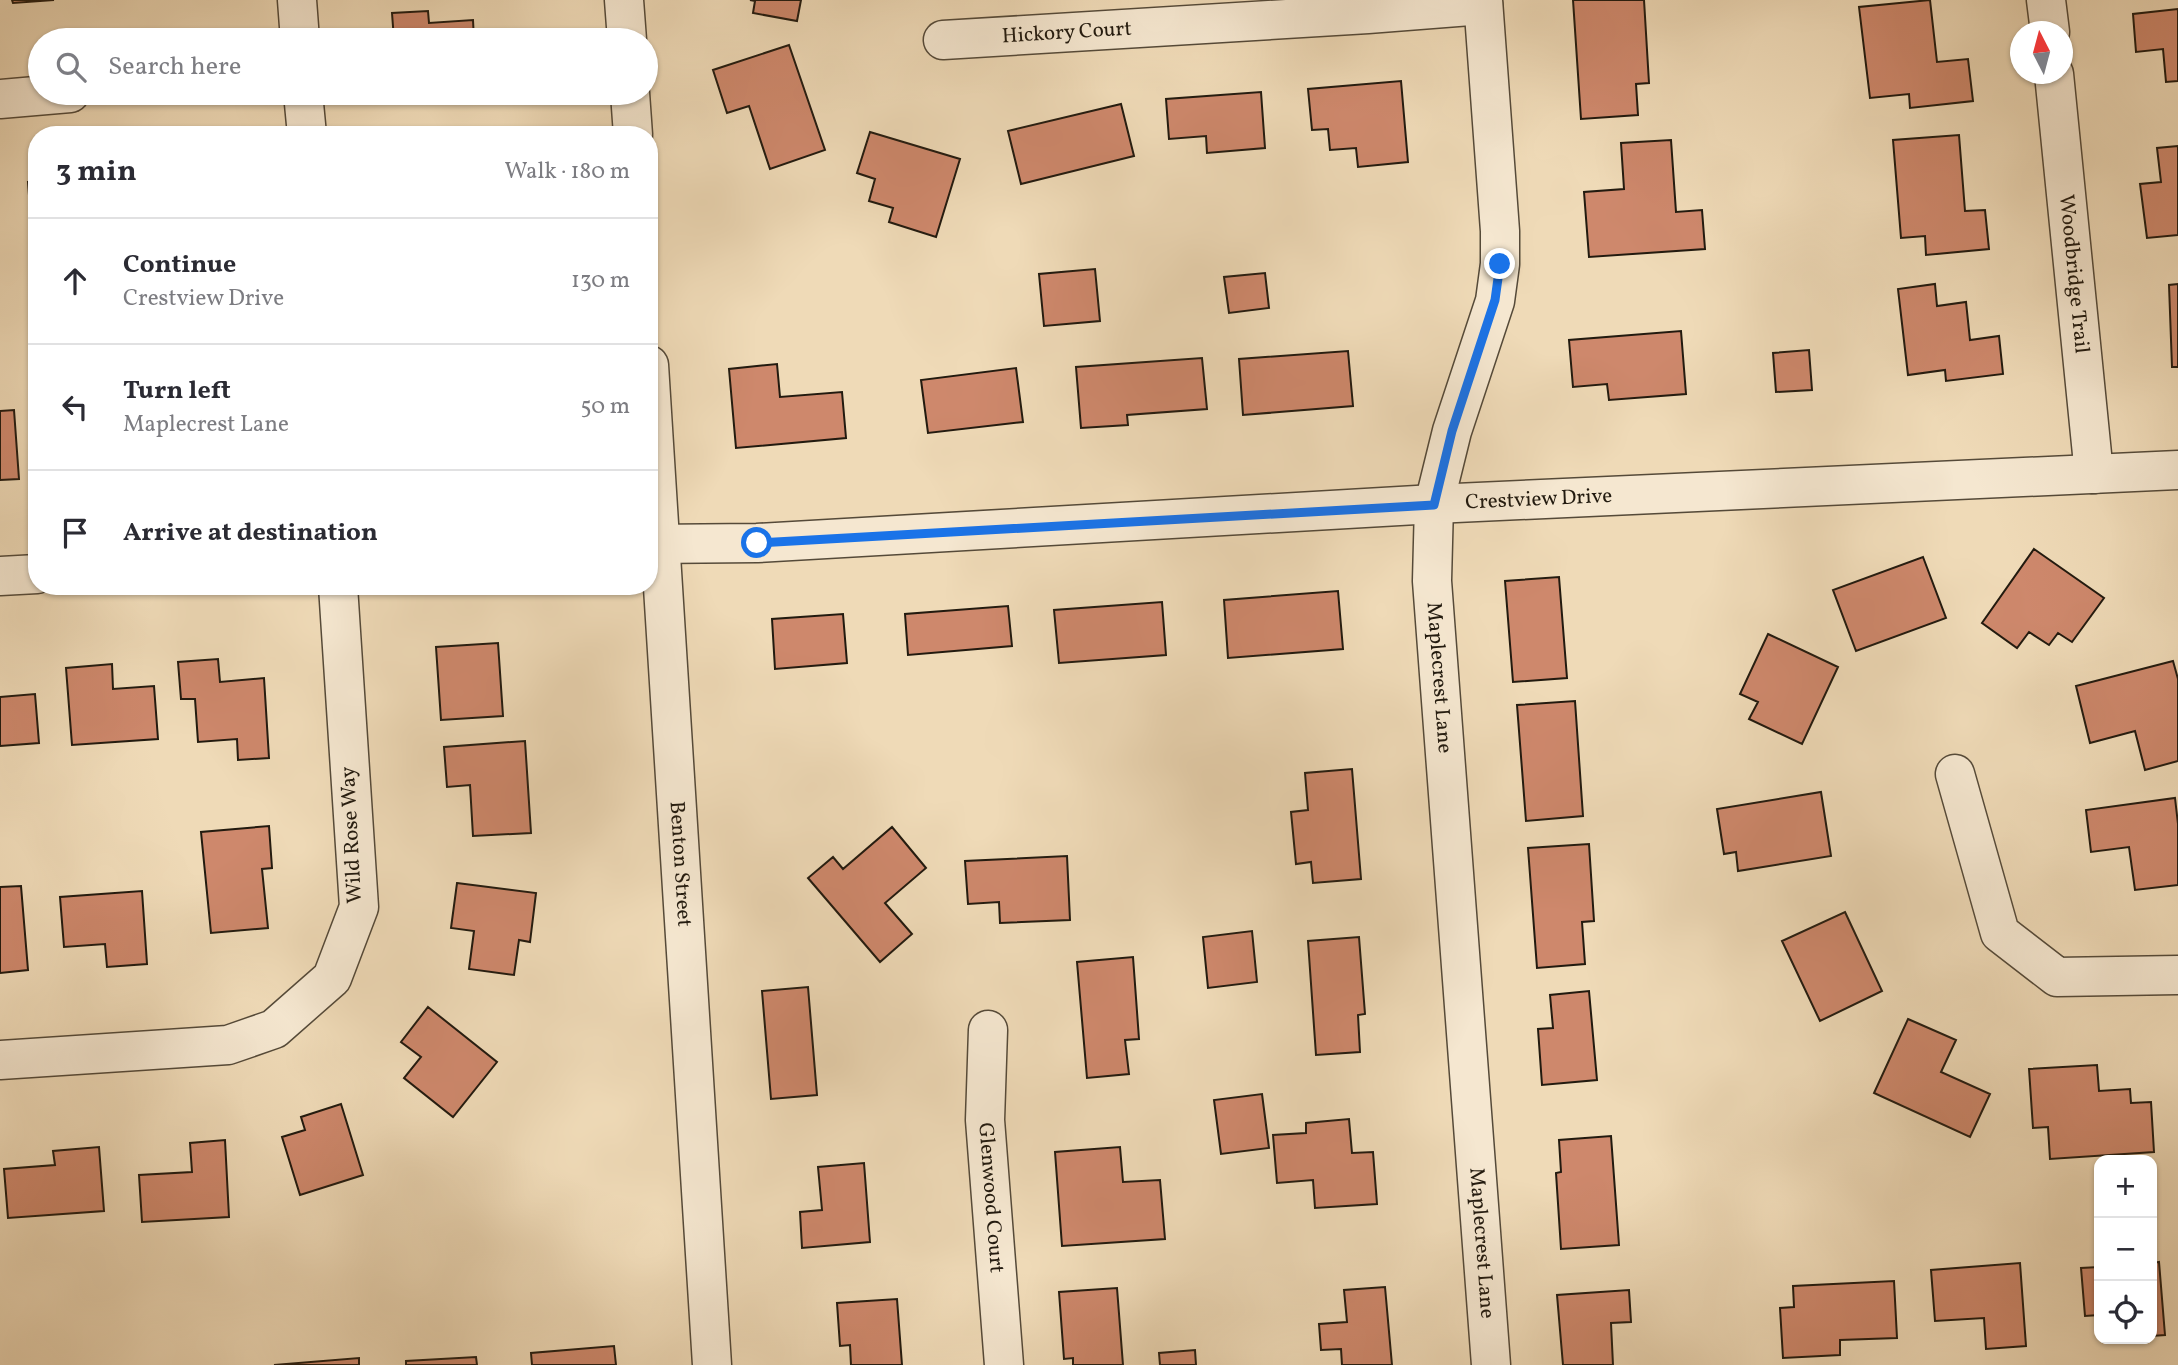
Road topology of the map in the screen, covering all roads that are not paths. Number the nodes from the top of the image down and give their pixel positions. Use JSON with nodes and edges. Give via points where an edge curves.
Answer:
{"nodes":[{"id":1,"x":297,"y":0,"type":"edge"},
{"id":2,"x":624,"y":0,"type":"edge"},
{"id":3,"x":2046,"y":0,"type":"edge"},
{"id":4,"x":1483,"y":2,"type":"edge"},
{"id":5,"x":2049,"y":21,"type":"edge"},
{"id":6,"x":299,"y":28,"type":"edge"},
{"id":7,"x":626,"y":28,"type":"edge"},
{"id":8,"x":943,"y":40,"type":"dead end"},
{"id":9,"x":2055,"y":84,"type":"edge"},
{"id":10,"x":28,"y":97,"type":"edge"},
{"id":11,"x":0,"y":99,"type":"edge"},
{"id":12,"x":304,"y":105,"type":"edge"},
{"id":13,"x":631,"y":105,"type":"edge"},
{"id":14,"x":306,"y":126,"type":"edge"},
{"id":15,"x":632,"y":126,"type":"edge"},
{"id":16,"x":2178,"y":470,"type":"edge"},
{"id":17,"x":2094,"y":474,"type":"junction"},
{"id":18,"x":1434,"y":505,"type":"junction"},
{"id":19,"x":658,"y":543,"type":"edge"},
{"id":20,"x":28,"y":574,"type":"edge"},
{"id":21,"x":0,"y":576,"type":"edge"},
{"id":22,"x":658,"y":586,"type":"edge"},
{"id":23,"x":339,"y":595,"type":"edge"},
{"id":24,"x":1955,"y":774,"type":"dead end"},
{"id":25,"x":2178,"y":975,"type":"edge"},
{"id":26,"x":988,"y":1030,"type":"dead end"},
{"id":27,"x":0,"y":1060,"type":"edge"},
{"id":28,"x":712,"y":1365,"type":"edge"},
{"id":29,"x":1004,"y":1365,"type":"edge"},
{"id":30,"x":1491,"y":1365,"type":"edge"}],
"edges":[{"from":1,"to":6,"type":"street"},
{"from":2,"to":7,"type":"street"},
{"from":3,"to":5,"type":"street"},
{"from":4,"to":8,"type":"street","name":"Hickory Court","via":[[1367,15]]},
{"from":4,"to":18,"type":"street","name":"Maplecrest Lane","via":[[1500,264],[1495,300],[1452,431]]},
{"from":9,"to":17,"type":"street","name":"Woodbridge Trail"},
{"from":10,"to":11,"type":"street"},
{"from":12,"to":14,"type":"street"},
{"from":13,"to":15,"type":"street"},
{"from":16,"to":17,"type":"street","name":"Crestview Drive"},
{"from":17,"to":18,"type":"street","name":"Crestview Drive"},
{"from":18,"to":19,"type":"street","name":"Crestview Drive","via":[[757,543]]},
{"from":18,"to":30,"type":"street","name":"Maplecrest Lane","via":[[1432,581]]},
{"from":20,"to":21,"type":"street"},
{"from":22,"to":28,"type":"street","name":"Benton Street"},
{"from":23,"to":27,"type":"street","name":"Wild Rose Way","via":[[359,907],[332,978],[274,1029],[228,1045]]},
{"from":24,"to":25,"type":"street","via":[[2000,933],[2057,977]]},
{"from":26,"to":29,"type":"street","name":"Glenwood Court","via":[[985,1120]]}]}
